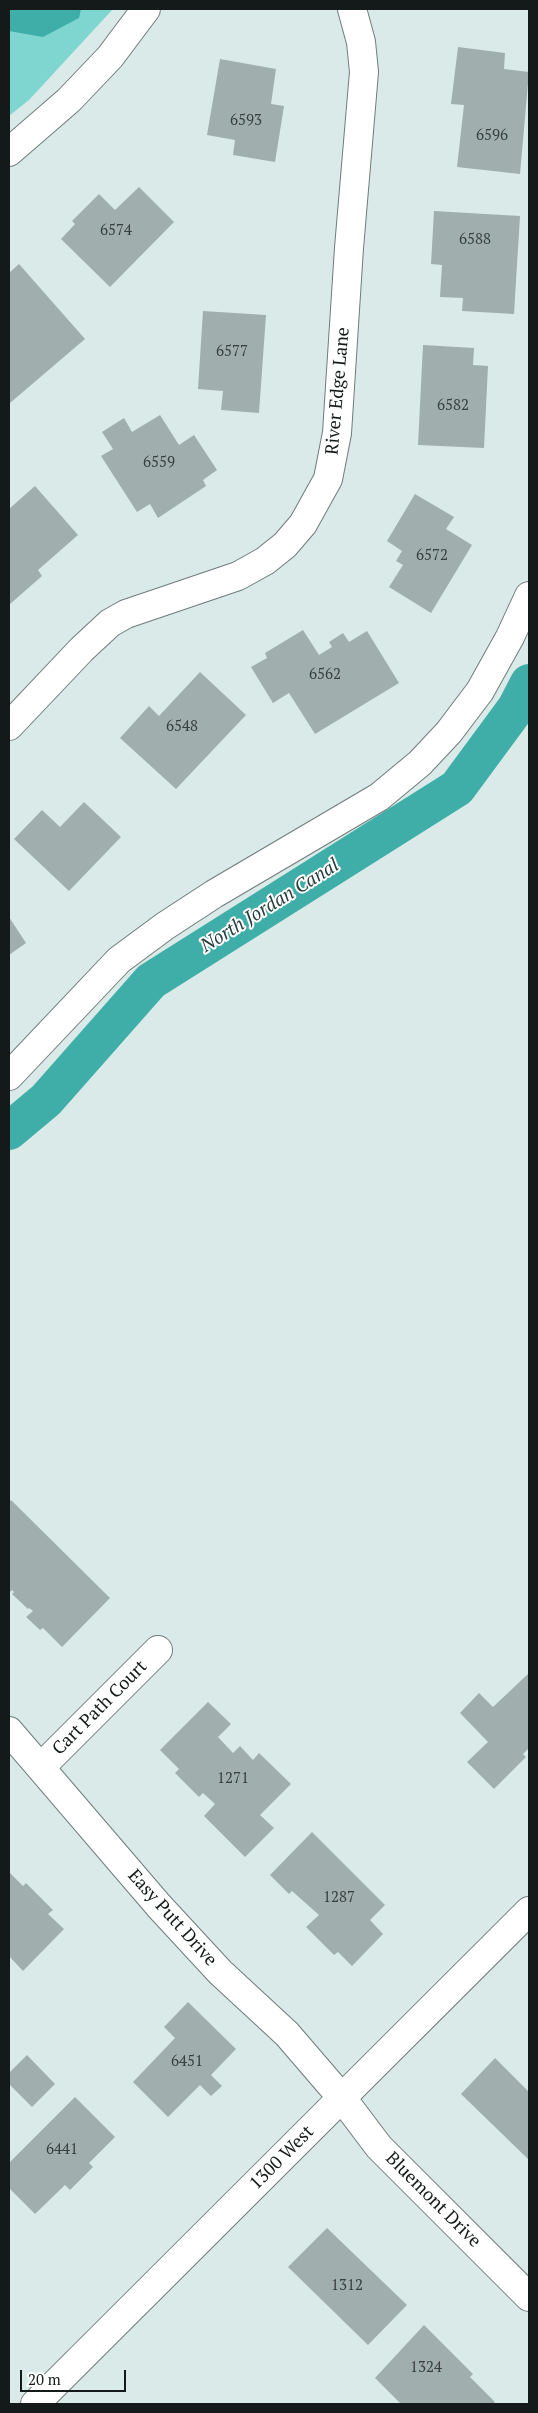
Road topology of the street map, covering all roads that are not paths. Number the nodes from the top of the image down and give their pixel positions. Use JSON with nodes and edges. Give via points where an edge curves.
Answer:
{"nodes":[{"id":1,"x":146,"y":9,"type":"edge"},
{"id":2,"x":352,"y":9,"type":"edge"},
{"id":3,"x":9,"y":152,"type":"edge"},
{"id":4,"x":529,"y":596,"type":"edge"},
{"id":5,"x":9,"y":726,"type":"edge"},
{"id":6,"x":9,"y":1076,"type":"edge"},
{"id":7,"x":158,"y":1650,"type":"dead end"},
{"id":8,"x":9,"y":1731,"type":"edge"},
{"id":9,"x":41,"y":1767,"type":"junction"},
{"id":10,"x":529,"y":1911,"type":"edge"},
{"id":11,"x":342,"y":2098,"type":"junction"},
{"id":12,"x":529,"y":2297,"type":"edge"},
{"id":13,"x":35,"y":2404,"type":"edge"}],
"edges":[{"from":1,"to":3,"type":"street","via":[[110,57],[69,100]]},
{"from":2,"to":5,"type":"street","name":"River Edge Lane","via":[[361,42],[364,72],[337,433],[328,479],[318,500],[285,545],[265,561],[238,576],[126,614],[110,623]]},
{"from":4,"to":6,"type":"street","via":[[480,691],[420,763],[379,797],[214,894],[120,960]]},
{"from":7,"to":9,"type":"street","name":"Cart Path Court"},
{"from":8,"to":9,"type":"street","name":"Easy Putt Drive"},
{"from":9,"to":11,"type":"street","name":"Easy Putt Drive","via":[[158,1906],[220,1972],[287,2034]]},
{"from":10,"to":11,"type":"street","name":"1300 West"},
{"from":11,"to":12,"type":"street","name":"Bluemont Drive","via":[[379,2147]]},
{"from":11,"to":13,"type":"street","name":"1300 West"}]}
